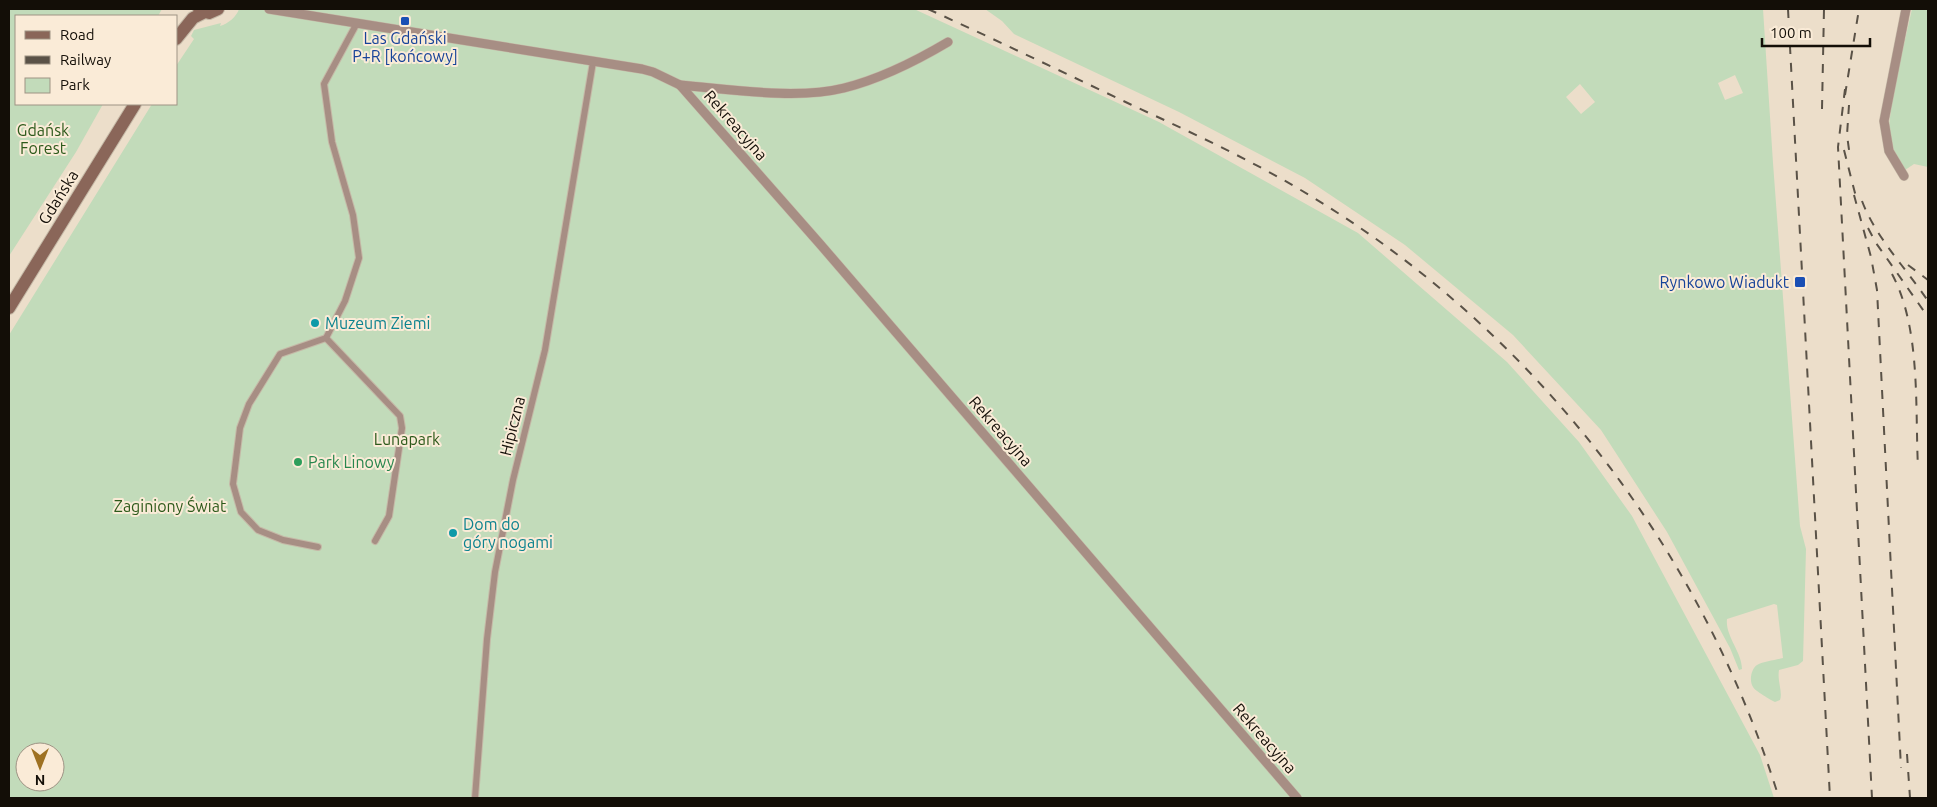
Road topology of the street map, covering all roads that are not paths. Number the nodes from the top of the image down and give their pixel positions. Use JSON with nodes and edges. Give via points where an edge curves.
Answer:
{"nodes":[{"id":1,"x":190,"y":9,"type":"edge"},
{"id":2,"x":218,"y":9,"type":"edge"},
{"id":3,"x":269,"y":9,"type":"edge"},
{"id":4,"x":1906,"y":9,"type":"edge"},
{"id":5,"x":202,"y":10,"type":"edge"},
{"id":6,"x":356,"y":23,"type":"junction"},
{"id":7,"x":178,"y":30,"type":"edge"},
{"id":8,"x":178,"y":37,"type":"edge"},
{"id":9,"x":948,"y":42,"type":"dead end"},
{"id":10,"x":594,"y":62,"type":"junction"},
{"id":11,"x":680,"y":85,"type":"junction"},
{"id":12,"x":134,"y":105,"type":"edge"},
{"id":13,"x":1904,"y":176,"type":"dead end"},
{"id":14,"x":9,"y":308,"type":"edge"},
{"id":15,"x":326,"y":338,"type":"junction"},
{"id":16,"x":375,"y":542,"type":"dead end"},
{"id":17,"x":318,"y":547,"type":"dead end"},
{"id":18,"x":474,"y":798,"type":"edge"},
{"id":19,"x":1297,"y":798,"type":"edge"}],
"edges":[{"from":1,"to":7,"type":"main road"},
{"from":2,"to":5,"type":"main road","via":[[212,12]]},
{"from":3,"to":6,"type":"street","name":"Rekreacyjna"},
{"from":4,"to":13,"type":"street","via":[[1884,121],[1889,151]]},
{"from":5,"to":8,"type":"main road"},
{"from":6,"to":10,"type":"street","name":"Rekreacyjna"},
{"from":6,"to":15,"type":"street","via":[[324,84],[332,142],[353,215],[358,258],[345,301]]},
{"from":9,"to":11,"type":"street","name":"Rekreacyjna","via":[[893,71],[843,88],[812,92],[758,92]]},
{"from":10,"to":11,"type":"street","name":"Rekreacyjna","via":[[653,72]]},
{"from":10,"to":18,"type":"street","name":"Hipiczna","via":[[545,350],[513,480],[496,572]]},
{"from":11,"to":19,"type":"street","name":"Rekreacyjna"},
{"from":12,"to":14,"type":"main road","name":"Gdańska"},
{"from":15,"to":16,"type":"street","via":[[400,416],[402,428],[389,516]]},
{"from":15,"to":17,"type":"street","via":[[280,354],[249,404],[240,428],[233,484],[241,512],[258,530],[283,540]]}]}
